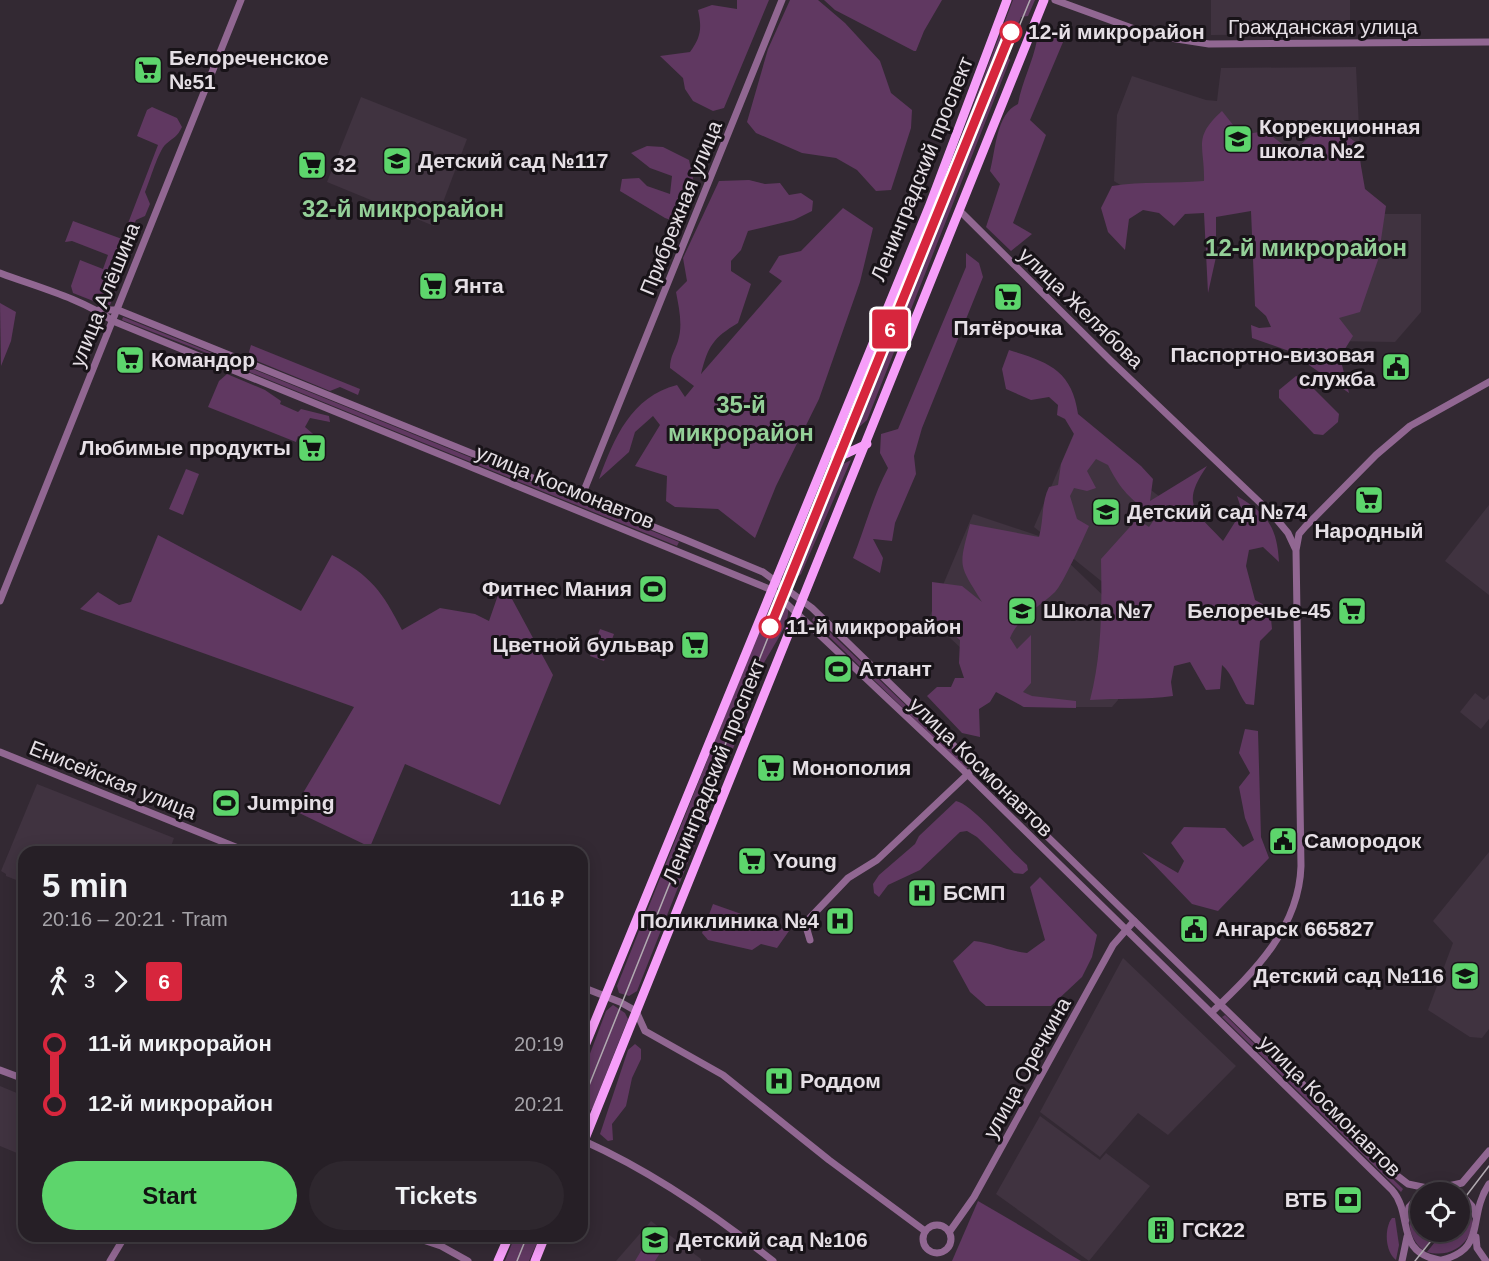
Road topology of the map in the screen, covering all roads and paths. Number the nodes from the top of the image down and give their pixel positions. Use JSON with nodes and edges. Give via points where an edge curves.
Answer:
{"nodes":[{"id":1,"x":241,"y":0,"type":"edge"},
{"id":2,"x":782,"y":0,"type":"edge"},
{"id":3,"x":1007,"y":0,"type":"edge"},
{"id":4,"x":1044,"y":0,"type":"edge"},
{"id":5,"x":1055,"y":0,"type":"edge"},
{"id":6,"x":1489,"y":42,"type":"edge"},
{"id":7,"x":960,"y":211,"type":"junction"},
{"id":8,"x":0,"y":273,"type":"edge"},
{"id":9,"x":96,"y":310,"type":"junction"},
{"id":10,"x":118,"y":310,"type":"junction"},
{"id":11,"x":113,"y":321,"type":"junction"},
{"id":12,"x":238,"y":359,"type":"junction"},
{"id":13,"x":233,"y":369,"type":"junction"},
{"id":14,"x":1489,"y":382,"type":"edge"},
{"id":15,"x":867,"y":444,"type":"junction"},
{"id":16,"x":829,"y":452,"type":"junction"},
{"id":17,"x":581,"y":498,"type":"junction"},
{"id":18,"x":1280,"y":522,"type":"junction"},
{"id":19,"x":1305,"y":527,"type":"junction"},
{"id":20,"x":686,"y":540,"type":"junction"},
{"id":21,"x":1296,"y":550,"type":"junction"},
{"id":22,"x":681,"y":552,"type":"junction"},
{"id":23,"x":774,"y":585,"type":"junction"},
{"id":24,"x":801,"y":599,"type":"junction"},
{"id":25,"x":0,"y":601,"type":"edge"},
{"id":26,"x":796,"y":611,"type":"junction"},
{"id":27,"x":0,"y":752,"type":"edge"},
{"id":28,"x":976,"y":769,"type":"junction"},
{"id":29,"x":967,"y":774,"type":"junction"},
{"id":30,"x":233,"y":846,"type":"edge"},
{"id":31,"x":1134,"y":921,"type":"junction"},
{"id":32,"x":1125,"y":930,"type":"junction"},
{"id":33,"x":810,"y":940,"type":"dead end"},
{"id":34,"x":588,"y":989,"type":"edge"},
{"id":35,"x":605,"y":996,"type":"junction"},
{"id":36,"x":1221,"y":1004,"type":"junction"},
{"id":37,"x":636,"y":1011,"type":"junction"},
{"id":38,"x":1212,"y":1012,"type":"junction"},
{"id":39,"x":588,"y":1038,"type":"edge"},
{"id":40,"x":0,"y":1070,"type":"edge"},
{"id":41,"x":18,"y":1077,"type":"edge"},
{"id":42,"x":588,"y":1120,"type":"edge"},
{"id":43,"x":588,"y":1146,"type":"edge"},
{"id":44,"x":1489,"y":1151,"type":"edge"},
{"id":45,"x":1461,"y":1182,"type":"edge"},
{"id":46,"x":1410,"y":1184,"type":"edge"},
{"id":47,"x":1489,"y":1184,"type":"edge"},
{"id":48,"x":1470,"y":1204,"type":"edge"},
{"id":49,"x":1410,"y":1206,"type":"edge"},
{"id":50,"x":1405,"y":1228,"type":"junction"},
{"id":51,"x":1477,"y":1228,"type":"junction"},
{"id":52,"x":925,"y":1231,"type":"junction"},
{"id":53,"x":950,"y":1232,"type":"junction"},
{"id":54,"x":121,"y":1242,"type":"edge"},
{"id":55,"x":429,"y":1242,"type":"edge"},
{"id":56,"x":506,"y":1242,"type":"edge"},
{"id":57,"x":543,"y":1242,"type":"edge"},
{"id":58,"x":939,"y":1257,"type":"edge"},
{"id":59,"x":1454,"y":1260,"type":"edge"},
{"id":60,"x":110,"y":1261,"type":"edge"},
{"id":61,"x":468,"y":1261,"type":"edge"},
{"id":62,"x":498,"y":1261,"type":"edge"},
{"id":63,"x":535,"y":1261,"type":"edge"},
{"id":64,"x":773,"y":1261,"type":"edge"},
{"id":65,"x":1402,"y":1261,"type":"edge"},
{"id":66,"x":1438,"y":1261,"type":"edge"},
{"id":67,"x":1486,"y":1261,"type":"edge"}],
"edges":[{"from":1,"to":10,"type":"street","name":"улица Алёшина"},
{"from":2,"to":17,"type":"street","name":"Прибрежная улица"},
{"from":3,"to":16,"type":"main road","name":"Ленинградский проспект","via":[[929,207]]},
{"from":4,"to":7,"type":"main road","name":"Ленинградский проспект"},
{"from":5,"to":6,"type":"street","name":"Гражданская улица","via":[[1151,35],[1209,44]]},
{"from":7,"to":15,"type":"main road","name":"Ленинградский проспект"},
{"from":7,"to":18,"type":"street","name":"улица Желябова"},
{"from":8,"to":9,"type":"street","name":"улица Космонавтов"},
{"from":9,"to":10,"type":"street","name":"улица Космонавтов"},
{"from":9,"to":11,"type":"street","name":"улица Космонавтов"},
{"from":10,"to":11,"type":"street","name":"улица Алёшина"},
{"from":10,"to":12,"type":"street","name":"улица Космонавтов"},
{"from":11,"to":13,"type":"street","name":"улица Космонавтов"},
{"from":11,"to":25,"type":"street","name":"улица Алёшина"},
{"from":12,"to":13,"type":"street"},
{"from":12,"to":17,"type":"street","name":"улица Космонавтов"},
{"from":13,"to":22,"type":"street","name":"улица Космонавтов"},
{"from":14,"to":19,"type":"street","via":[[1410,426]]},
{"from":15,"to":16,"type":"main road","via":[[843,455]]},
{"from":15,"to":24,"type":"main road","name":"Ленинградский проспект"},
{"from":16,"to":23,"type":"main road","name":"Ленинградский проспект"},
{"from":17,"to":20,"type":"street","name":"улица Космонавтов"},
{"from":18,"to":19,"type":"street","via":[[1294,531]]},
{"from":18,"to":21,"type":"street","name":"улица Желябова"},
{"from":19,"to":21,"type":"street","via":[[1299,534]]},
{"from":20,"to":22,"type":"street"},
{"from":20,"to":23,"type":"street","name":"улица Космонавтов","via":[[763,572]]},
{"from":21,"to":36,"type":"street","via":[[1301,866],[1298,897],[1267,955]]},
{"from":22,"to":23,"type":"street","name":"улица Космонавтов"},
{"from":23,"to":24,"type":"street","name":"улица Космонавтов"},
{"from":23,"to":26,"type":"street","name":"улица Космонавтов"},
{"from":23,"to":35,"type":"main road","name":"Ленинградский проспект"},
{"from":24,"to":26,"type":"main road","name":"Ленинградский проспект"},
{"from":24,"to":28,"type":"street","name":"улица Космонавтов"},
{"from":26,"to":29,"type":"street","name":"улица Космонавтов"},
{"from":26,"to":37,"type":"main road","name":"Ленинградский проспект"},
{"from":27,"to":30,"type":"street","name":"Енисейская улица"},
{"from":28,"to":29,"type":"street"},
{"from":28,"to":31,"type":"street","name":"улица Космонавтов"},
{"from":29,"to":32,"type":"street","name":"улица Космонавтов"},
{"from":29,"to":33,"type":"street","via":[[876,860],[848,878],[816,909],[805,923]]},
{"from":31,"to":32,"type":"street","name":"улица Оречкина"},
{"from":31,"to":36,"type":"street","name":"улица Космонавтов"},
{"from":32,"to":38,"type":"street","name":"улица Космонавтов"},
{"from":32,"to":53,"type":"street","name":"улица Оречкина","via":[[1113,945],[974,1197]]},
{"from":34,"to":35,"type":"street"},
{"from":35,"to":37,"type":"street"},
{"from":35,"to":39,"type":"main road","name":"Ленинградский проспект"},
{"from":36,"to":38,"type":"street"},
{"from":36,"to":46,"type":"street","name":"улица Космонавтов"},
{"from":37,"to":42,"type":"main road","name":"Ленинградский проспект"},
{"from":37,"to":52,"type":"street","via":[[645,1031],[723,1075]]},
{"from":38,"to":50,"type":"street","name":"улица Космонавтов","via":[[1392,1190],[1400,1202]]},
{"from":40,"to":41,"type":"street"},
{"from":43,"to":64,"type":"street","via":[[633,1163],[725,1223]]},
{"from":44,"to":45,"type":"street"},
{"from":47,"to":51,"type":"street","via":[[1481,1198]]},
{"from":48,"to":51,"type":"street"},
{"from":49,"to":50,"type":"street"},
{"from":50,"to":65,"type":"street","via":[[1407,1245]]},
{"from":50,"to":66,"type":"street","name":"улица Космонавтов","via":[[1416,1250]]},
{"from":51,"to":59,"type":"street","via":[[1469,1248]]},
{"from":51,"to":67,"type":"street","via":[[1477,1248]]},
{"from":52,"to":53,"type":"street","via":[[936,1225]]},
{"from":52,"to":58,"type":"street","name":"улица Оречкина","via":[[925,1248]]},
{"from":53,"to":58,"type":"street","name":"улица Оречкина","via":[[950,1246]]},
{"from":54,"to":60,"type":"street"},
{"from":55,"to":61,"type":"street"},
{"from":56,"to":62,"type":"main road"},
{"from":57,"to":63,"type":"main road"},
{"from":59,"to":66,"type":"street"}]}
